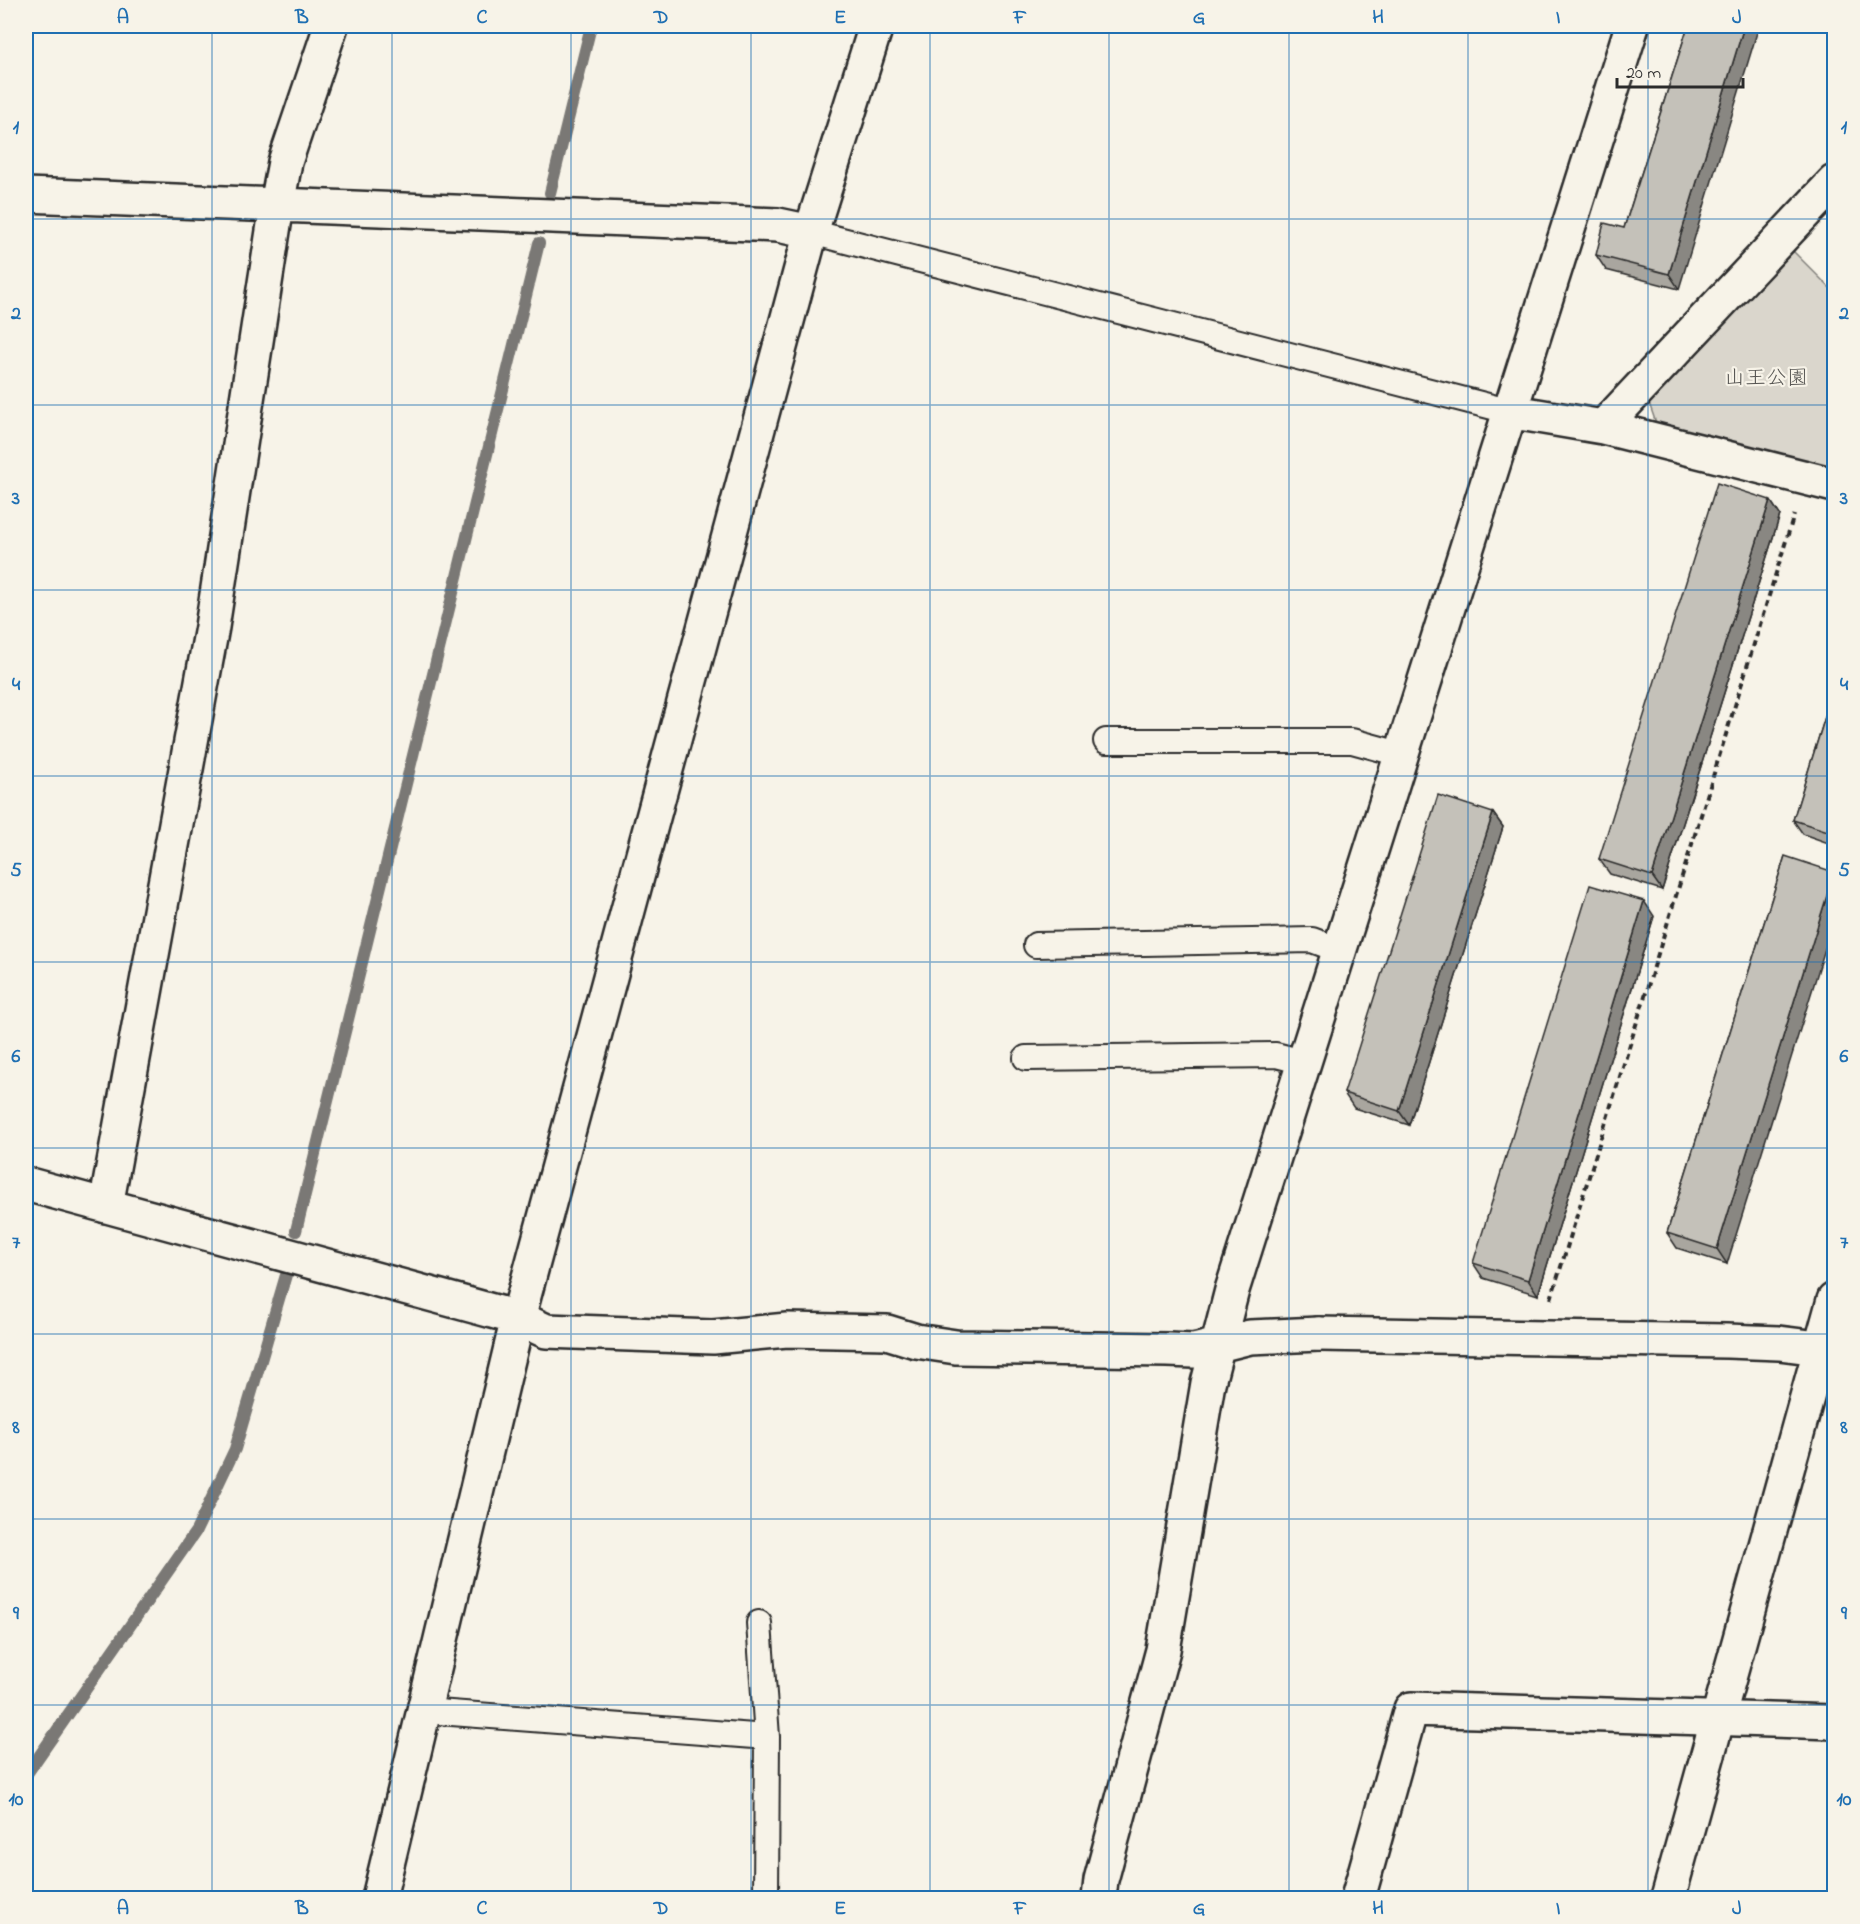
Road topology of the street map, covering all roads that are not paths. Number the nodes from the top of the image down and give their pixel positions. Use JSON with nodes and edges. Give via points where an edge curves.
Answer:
{"nodes":[{"id":1,"x":331,"y":26,"type":"edge"},
{"id":2,"x":876,"y":26,"type":"edge"},
{"id":3,"x":1632,"y":26,"type":"edge"},
{"id":4,"x":1834,"y":182,"type":"edge"},
{"id":5,"x":26,"y":195,"type":"edge"},
{"id":6,"x":277,"y":205,"type":"junction"},
{"id":7,"x":812,"y":232,"type":"junction"},
{"id":8,"x":1508,"y":411,"type":"junction"},
{"id":9,"x":1603,"y":427,"type":"junction"},
{"id":10,"x":1820,"y":481,"type":"edge"},
{"id":11,"x":1106,"y":741,"type":"dead end"},
{"id":12,"x":1400,"y":754,"type":"junction"},
{"id":13,"x":1036,"y":945,"type":"dead end"},
{"id":14,"x":1339,"y":950,"type":"junction"},
{"id":15,"x":1026,"y":1058,"type":"dead end"},
{"id":16,"x":1304,"y":1062,"type":"junction"},
{"id":17,"x":26,"y":1184,"type":"edge"},
{"id":18,"x":106,"y":1206,"type":"junction"},
{"id":19,"x":1834,"y":1300,"type":"edge"},
{"id":20,"x":518,"y":1318,"type":"junction"},
{"id":21,"x":1218,"y":1345,"type":"junction"},
{"id":22,"x":1827,"y":1349,"type":"edge"},
{"id":23,"x":759,"y":1623,"type":"dead end"},
{"id":24,"x":425,"y":1711,"type":"junction"},
{"id":25,"x":1719,"y":1717,"type":"junction"},
{"id":26,"x":1834,"y":1722,"type":"edge"},
{"id":27,"x":767,"y":1737,"type":"junction"},
{"id":28,"x":379,"y":1899,"type":"edge"},
{"id":29,"x":766,"y":1899,"type":"edge"},
{"id":30,"x":1099,"y":1899,"type":"edge"},
{"id":31,"x":1358,"y":1899,"type":"edge"},
{"id":32,"x":1668,"y":1899,"type":"edge"}],
"edges":[{"from":1,"to":6,"type":"street","via":[[285,162]]},
{"from":2,"to":7,"type":"street"},
{"from":3,"to":8,"type":"street"},
{"from":4,"to":9,"type":"street"},
{"from":5,"to":6,"type":"street"},
{"from":6,"to":7,"type":"street","via":[[778,225]]},
{"from":6,"to":18,"type":"street","via":[[212,627]]},
{"from":7,"to":8,"type":"lane"},
{"from":7,"to":20,"type":"street"},
{"from":8,"to":9,"type":"street"},
{"from":8,"to":12,"type":"street"},
{"from":9,"to":10,"type":"street"},
{"from":11,"to":12,"type":"lane","via":[[1352,741]]},
{"from":12,"to":14,"type":"street"},
{"from":13,"to":14,"type":"lane","via":[[1312,940]]},
{"from":14,"to":16,"type":"street"},
{"from":15,"to":16,"type":"lane","via":[[1276,1055]]},
{"from":16,"to":21,"type":"street"},
{"from":17,"to":18,"type":"street"},
{"from":18,"to":20,"type":"street"},
{"from":19,"to":22,"type":"street"},
{"from":20,"to":21,"type":"street","via":[[546,1331],[701,1337],[787,1330],[887,1332],[956,1347],[1194,1351]]},
{"from":20,"to":24,"type":"street"},
{"from":21,"to":22,"type":"street","via":[[1250,1336],[1319,1334],[1768,1342]]},
{"from":21,"to":30,"type":"street","via":[[1208,1383],[1163,1650]]},
{"from":22,"to":25,"type":"street"},
{"from":23,"to":27,"type":"lane"},
{"from":24,"to":27,"type":"lane"},
{"from":24,"to":28,"type":"street"},
{"from":25,"to":26,"type":"street"},
{"from":25,"to":31,"type":"street","via":[[1411,1709]]},
{"from":25,"to":32,"type":"street"},
{"from":27,"to":29,"type":"lane"}]}
